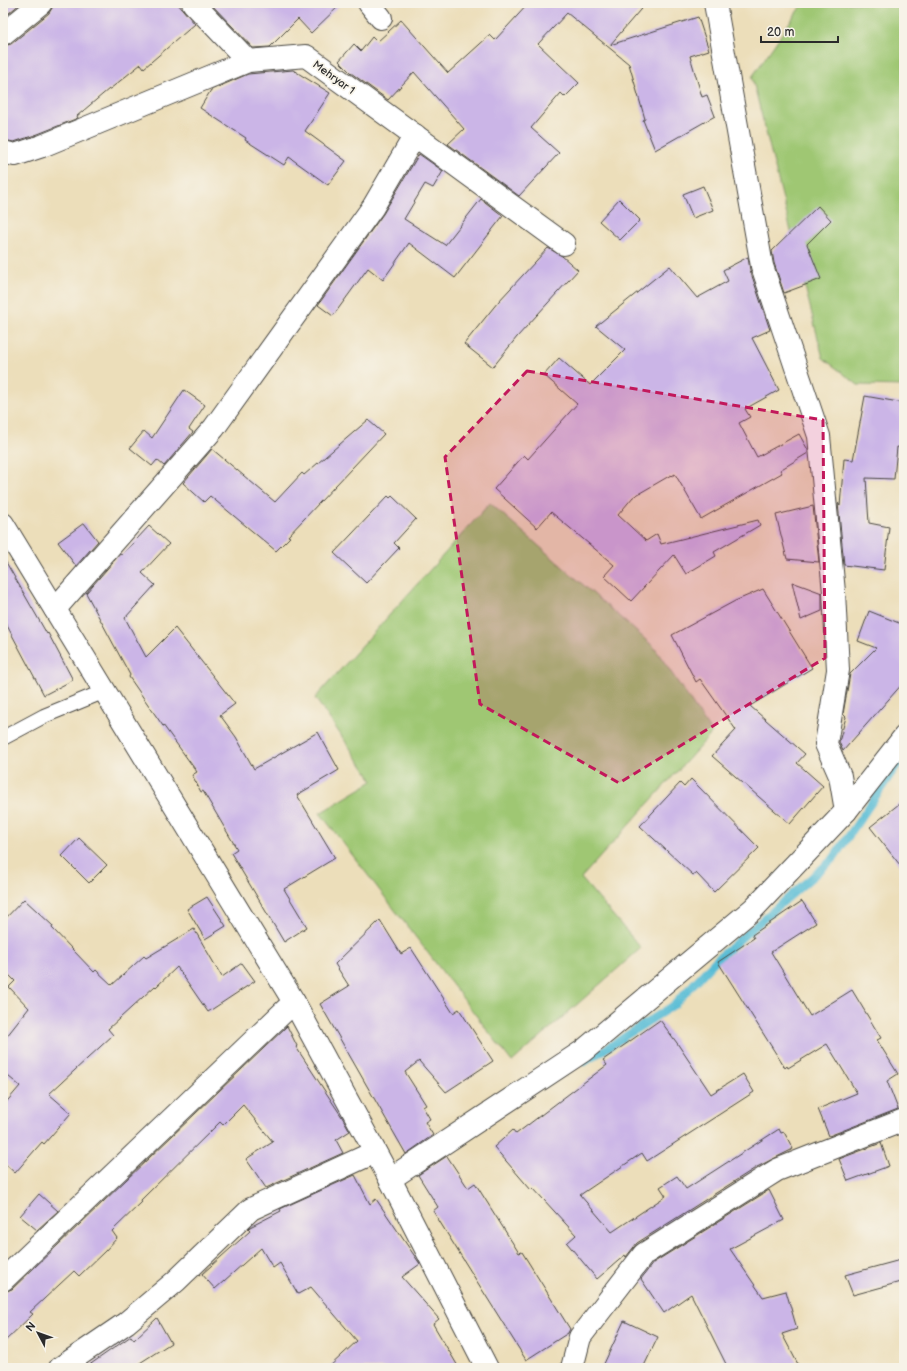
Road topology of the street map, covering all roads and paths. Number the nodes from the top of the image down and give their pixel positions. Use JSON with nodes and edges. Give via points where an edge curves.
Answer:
{"nodes":[{"id":1,"x":41,"y":3,"type":"edge"},
{"id":2,"x":193,"y":3,"type":"edge"},
{"id":3,"x":714,"y":3,"type":"edge"},
{"id":4,"x":3,"y":34,"type":"edge"},
{"id":5,"x":248,"y":61,"type":"junction"},
{"id":6,"x":415,"y":135,"type":"junction"},
{"id":7,"x":3,"y":152,"type":"edge"},
{"id":8,"x":564,"y":244,"type":"dead end"},
{"id":9,"x":3,"y":524,"type":"edge"},
{"id":10,"x":55,"y":609,"type":"junction"},
{"id":11,"x":105,"y":691,"type":"junction"},
{"id":12,"x":904,"y":737,"type":"edge"},
{"id":13,"x":3,"y":738,"type":"edge"},
{"id":14,"x":846,"y":811,"type":"junction"},
{"id":15,"x":294,"y":1002,"type":"junction"},
{"id":16,"x":904,"y":1120,"type":"edge"},
{"id":17,"x":375,"y":1152,"type":"junction"},
{"id":18,"x":390,"y":1179,"type":"junction"},
{"id":19,"x":3,"y":1280,"type":"edge"},
{"id":20,"x":60,"y":1368,"type":"edge"},
{"id":21,"x":486,"y":1368,"type":"edge"},
{"id":22,"x":572,"y":1368,"type":"edge"}],
"edges":[{"from":1,"to":4,"type":"street"},
{"from":2,"to":5,"type":"street"},
{"from":3,"to":14,"type":"street","via":[[762,266],[819,436],[834,592],[838,670],[826,744],[840,776]]},
{"from":5,"to":6,"type":"street","name":"Mehryar 1","via":[[306,56]]},
{"from":5,"to":7,"type":"street","name":"Mehryar 1","via":[[42,146],[16,155]]},
{"from":6,"to":8,"type":"street","name":"Mehryar 1"},
{"from":6,"to":10,"type":"street","via":[[373,207],[214,428]]},
{"from":9,"to":10,"type":"street"},
{"from":10,"to":11,"type":"street"},
{"from":11,"to":13,"type":"lane","via":[[44,716]]},
{"from":11,"to":15,"type":"street"},
{"from":12,"to":14,"type":"street"},
{"from":14,"to":18,"type":"street","via":[[753,909],[582,1051]]},
{"from":15,"to":17,"type":"street"},
{"from":15,"to":19,"type":"street"},
{"from":16,"to":22,"type":"street","via":[[777,1170],[644,1254],[580,1337]]},
{"from":17,"to":18,"type":"street"},
{"from":17,"to":20,"type":"street","via":[[251,1209],[170,1286],[126,1323]]},
{"from":18,"to":21,"type":"street"}]}
